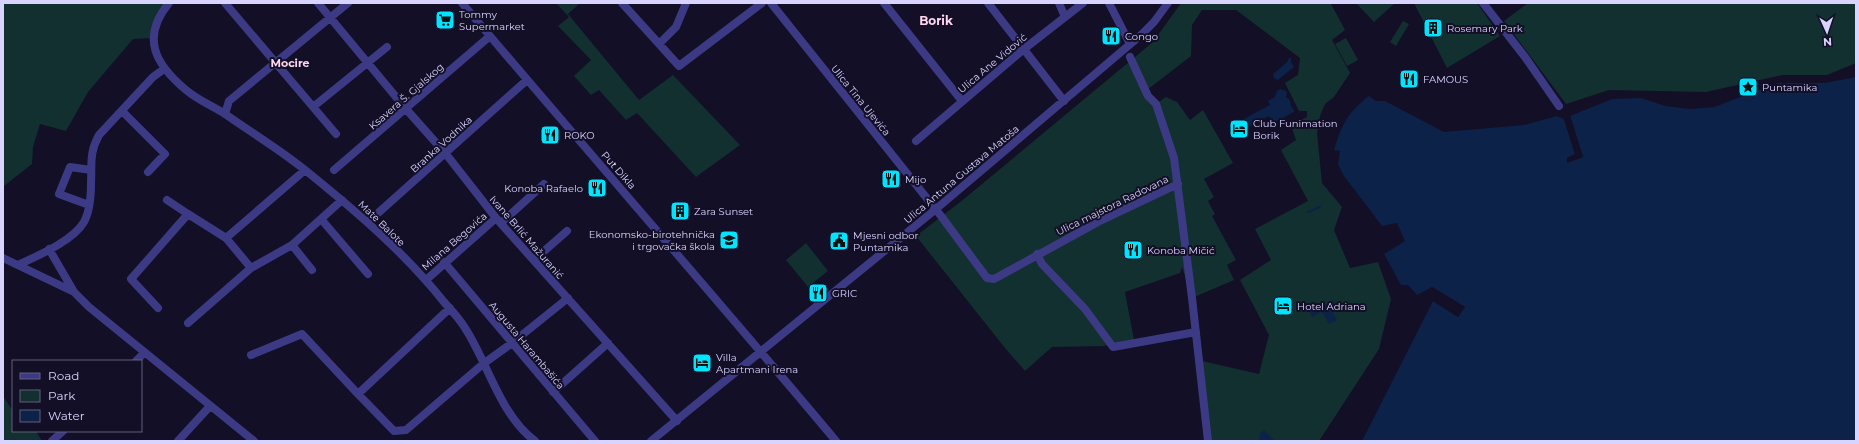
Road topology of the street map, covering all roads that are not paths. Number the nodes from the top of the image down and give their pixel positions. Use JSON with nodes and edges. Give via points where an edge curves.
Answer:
{"nodes":[{"id":1,"x":169,"y":3,"type":"edge"},
{"id":2,"x":225,"y":3,"type":"edge"},
{"id":3,"x":318,"y":3,"type":"edge"},
{"id":4,"x":348,"y":3,"type":"edge"},
{"id":5,"x":462,"y":3,"type":"edge"},
{"id":6,"x":622,"y":3,"type":"edge"},
{"id":7,"x":686,"y":3,"type":"edge"},
{"id":8,"x":762,"y":3,"type":"edge"},
{"id":9,"x":771,"y":3,"type":"edge"},
{"id":10,"x":884,"y":3,"type":"edge"},
{"id":11,"x":988,"y":3,"type":"edge"},
{"id":12,"x":1059,"y":3,"type":"edge"},
{"id":13,"x":1083,"y":3,"type":"edge"},
{"id":14,"x":1109,"y":3,"type":"edge"},
{"id":15,"x":1168,"y":3,"type":"edge"},
{"id":16,"x":1484,"y":3,"type":"edge"},
{"id":17,"x":330,"y":17,"type":"junction"},
{"id":18,"x":1065,"y":17,"type":"junction"},
{"id":19,"x":490,"y":36,"type":"junction"},
{"id":20,"x":659,"y":44,"type":"junction"},
{"id":21,"x":1130,"y":44,"type":"junction"},
{"id":22,"x":386,"y":47,"type":"dead end"},
{"id":23,"x":1024,"y":49,"type":"junction"},
{"id":24,"x":1130,"y":57,"type":"dead end"},
{"id":25,"x":367,"y":61,"type":"junction"},
{"id":26,"x":275,"y":62,"type":"junction"},
{"id":27,"x":164,"y":69,"type":"junction"},
{"id":28,"x":527,"y":80,"type":"junction"},
{"id":29,"x":962,"y":101,"type":"junction"},
{"id":30,"x":1064,"y":101,"type":"junction"},
{"id":31,"x":1559,"y":106,"type":"dead end"},
{"id":32,"x":313,"y":107,"type":"junction"},
{"id":33,"x":406,"y":109,"type":"junction"},
{"id":34,"x":122,"y":111,"type":"junction"},
{"id":35,"x":224,"y":114,"type":"junction"},
{"id":36,"x":336,"y":134,"type":"dead end"},
{"id":37,"x":916,"y":140,"type":"dead end"},
{"id":38,"x":446,"y":154,"type":"junction"},
{"id":39,"x":91,"y":170,"type":"junction"},
{"id":40,"x":305,"y":170,"type":"junction"},
{"id":41,"x":334,"y":170,"type":"dead end"},
{"id":42,"x":148,"y":172,"type":"dead end"},
{"id":43,"x":544,"y":184,"type":"dead end"},
{"id":44,"x":1178,"y":184,"type":"junction"},
{"id":45,"x":167,"y":200,"type":"dead end"},
{"id":46,"x":342,"y":200,"type":"junction"},
{"id":47,"x":89,"y":206,"type":"junction"},
{"id":48,"x":936,"y":209,"type":"junction"},
{"id":49,"x":188,"y":214,"type":"junction"},
{"id":50,"x":321,"y":219,"type":"junction"},
{"id":51,"x":498,"y":220,"type":"junction"},
{"id":52,"x":368,"y":222,"type":"junction"},
{"id":53,"x":567,"y":231,"type":"dead end"},
{"id":54,"x":226,"y":238,"type":"junction"},
{"id":55,"x":292,"y":245,"type":"junction"},
{"id":56,"x":49,"y":250,"type":"junction"},
{"id":57,"x":1037,"y":254,"type":"junction"},
{"id":58,"x":3,"y":258,"type":"edge"},
{"id":59,"x":534,"y":260,"type":"junction"},
{"id":60,"x":444,"y":262,"type":"junction"},
{"id":61,"x":18,"y":265,"type":"junction"},
{"id":62,"x":252,"y":268,"type":"junction"},
{"id":63,"x":312,"y":270,"type":"dead end"},
{"id":64,"x":368,"y":274,"type":"dead end"},
{"id":65,"x":426,"y":280,"type":"junction"},
{"id":66,"x":74,"y":292,"type":"junction"},
{"id":67,"x":568,"y":298,"type":"junction"},
{"id":68,"x":158,"y":308,"type":"dead end"},
{"id":69,"x":450,"y":308,"type":"junction"},
{"id":70,"x":188,"y":322,"type":"dead end"},
{"id":71,"x":1196,"y":332,"type":"junction"},
{"id":72,"x":512,"y":343,"type":"junction"},
{"id":73,"x":608,"y":343,"type":"junction"},
{"id":74,"x":760,"y":352,"type":"junction"},
{"id":75,"x":144,"y":353,"type":"junction"},
{"id":76,"x":251,"y":355,"type":"dead end"},
{"id":77,"x":137,"y":360,"type":"edge"},
{"id":78,"x":483,"y":364,"type":"junction"},
{"id":79,"x":553,"y":392,"type":"junction"},
{"id":80,"x":358,"y":394,"type":"junction"},
{"id":81,"x":210,"y":406,"type":"junction"},
{"id":82,"x":677,"y":421,"type":"junction"},
{"id":83,"x":62,"y":432,"type":"edge"},
{"id":84,"x":52,"y":441,"type":"edge"},
{"id":85,"x":178,"y":441,"type":"edge"},
{"id":86,"x":253,"y":441,"type":"edge"},
{"id":87,"x":535,"y":441,"type":"edge"},
{"id":88,"x":595,"y":441,"type":"edge"},
{"id":89,"x":651,"y":441,"type":"edge"},
{"id":90,"x":836,"y":441,"type":"edge"},
{"id":91,"x":1208,"y":441,"type":"edge"}],
"edges":[{"from":1,"to":27,"type":"street","via":[[156,24],[152,38]]},
{"from":2,"to":26,"type":"street"},
{"from":3,"to":17,"type":"street","name":"Ivane Brlić Mažuranić"},
{"from":4,"to":17,"type":"street"},
{"from":5,"to":19,"type":"street","name":"Put Dikla"},
{"from":6,"to":20,"type":"street"},
{"from":7,"to":20,"type":"street","via":[[676,27]]},
{"from":8,"to":20,"type":"street","via":[[679,66]]},
{"from":9,"to":48,"type":"street","name":"Ulica Tina Ujevića"},
{"from":10,"to":29,"type":"street"},
{"from":11,"to":23,"type":"street"},
{"from":12,"to":18,"type":"street"},
{"from":13,"to":18,"type":"street","name":"Ulica Ane Vidović"},
{"from":14,"to":21,"type":"street"},
{"from":15,"to":21,"type":"street","name":"Ulica Antuna Gustava Matoša","via":[[1154,22]]},
{"from":16,"to":31,"type":"street"},
{"from":17,"to":25,"type":"street","name":"Ivane Brlić Mažuranić"},
{"from":17,"to":26,"type":"street"},
{"from":18,"to":23,"type":"street","name":"Ulica Ane Vidović"},
{"from":19,"to":28,"type":"street","name":"Put Dikla"},
{"from":19,"to":33,"type":"street","name":"Ksavera Š. Gjalskog"},
{"from":21,"to":30,"type":"street","name":"Ulica Antuna Gustava Matoša"},
{"from":22,"to":25,"type":"street"},
{"from":23,"to":29,"type":"street","name":"Ulica Ane Vidović"},
{"from":23,"to":30,"type":"street"},
{"from":24,"to":44,"type":"street","via":[[1148,96],[1156,104],[1174,158]]},
{"from":25,"to":32,"type":"street"},
{"from":25,"to":33,"type":"street","name":"Ivane Brlić Mažuranić"},
{"from":26,"to":32,"type":"street"},
{"from":26,"to":35,"type":"street","via":[[229,101]]},
{"from":27,"to":34,"type":"street","via":[[153,77]]},
{"from":27,"to":35,"type":"street","name":"Mate Balote","via":[[187,91]]},
{"from":28,"to":38,"type":"street","name":"Branka Vodnika"},
{"from":28,"to":74,"type":"street","name":"Put Dikla"},
{"from":29,"to":37,"type":"street","name":"Ulica Ane Vidović"},
{"from":30,"to":48,"type":"street","name":"Ulica Antuna Gustava Matoša"},
{"from":32,"to":36,"type":"street"},
{"from":33,"to":38,"type":"street","name":"Ivane Brlić Mažuranić"},
{"from":33,"to":41,"type":"street","name":"Ksavera Š. Gjalskog"},
{"from":34,"to":39,"type":"street","via":[[92,147]]},
{"from":34,"to":42,"type":"street","via":[[165,154]]},
{"from":35,"to":40,"type":"street","name":"Mate Balote"},
{"from":38,"to":51,"type":"street","name":"Ivane Brlić Mažuranić"},
{"from":38,"to":52,"type":"street","name":"Branka Vodnika"},
{"from":39,"to":47,"type":"street"},
{"from":39,"to":47,"type":"street","via":[[70,167],[60,194]]},
{"from":40,"to":46,"type":"street","name":"Mate Balote"},
{"from":40,"to":54,"type":"street"},
{"from":43,"to":51,"type":"street","name":"Milana Begovića"},
{"from":44,"to":57,"type":"street","name":"Ulica majstora Radovana"},
{"from":44,"to":71,"type":"street","name":"Ulica majstora Radovana"},
{"from":45,"to":49,"type":"street"},
{"from":46,"to":50,"type":"street"},
{"from":46,"to":52,"type":"street","name":"Mate Balote"},
{"from":47,"to":56,"type":"street","via":[[77,231]]},
{"from":48,"to":57,"type":"street","name":"Ulica majstora Radovana","via":[[987,278],[994,279]]},
{"from":48,"to":74,"type":"street","name":"Ulica Antuna Gustava Matoša"},
{"from":49,"to":54,"type":"street"},
{"from":49,"to":68,"type":"street","via":[[131,279]]},
{"from":50,"to":55,"type":"street"},
{"from":50,"to":64,"type":"street"},
{"from":51,"to":59,"type":"street","name":"Ivane Brlić Mažuranić"},
{"from":51,"to":60,"type":"street","name":"Milana Begovića"},
{"from":52,"to":65,"type":"street","name":"Mate Balote"},
{"from":53,"to":59,"type":"street"},
{"from":54,"to":62,"type":"street"},
{"from":55,"to":62,"type":"street"},
{"from":55,"to":63,"type":"street"},
{"from":56,"to":61,"type":"street"},
{"from":56,"to":66,"type":"street"},
{"from":57,"to":71,"type":"street","via":[[1042,264],[1085,309],[1112,347]]},
{"from":58,"to":61,"type":"street"},
{"from":59,"to":67,"type":"street","name":"Ivane Brlić Mažuranić"},
{"from":60,"to":65,"type":"street","name":"Milana Begovića"},
{"from":60,"to":72,"type":"street","name":"Augusta Harambašića"},
{"from":61,"to":66,"type":"street"},
{"from":62,"to":70,"type":"street"},
{"from":65,"to":69,"type":"street","name":"Mate Balote"},
{"from":66,"to":75,"type":"street"},
{"from":67,"to":72,"type":"street"},
{"from":67,"to":73,"type":"street","name":"Ivane Brlić Mažuranić"},
{"from":69,"to":78,"type":"street","name":"Mate Balote","via":[[465,327]]},
{"from":69,"to":80,"type":"street"},
{"from":71,"to":91,"type":"street","name":"Ulica majstora Radovana"},
{"from":72,"to":78,"type":"street"},
{"from":72,"to":79,"type":"street","name":"Augusta Harambašića"},
{"from":73,"to":79,"type":"street"},
{"from":73,"to":82,"type":"street","name":"Ivane Brlić Mažuranić"},
{"from":74,"to":82,"type":"street","name":"Ulica Antuna Gustava Matoša"},
{"from":74,"to":90,"type":"street","name":"Put Dikla"},
{"from":75,"to":77,"type":"street"},
{"from":75,"to":81,"type":"street"},
{"from":76,"to":80,"type":"street","via":[[302,334]]},
{"from":78,"to":80,"type":"street","via":[[406,430],[394,431]]},
{"from":78,"to":87,"type":"street","name":"Mate Balote","via":[[510,412],[528,436]]},
{"from":79,"to":88,"type":"street","name":"Augusta Harambašića"},
{"from":81,"to":85,"type":"street"},
{"from":81,"to":86,"type":"street"},
{"from":82,"to":89,"type":"street","name":"Ulica Antuna Gustava Matoša"},
{"from":83,"to":84,"type":"street"}]}
